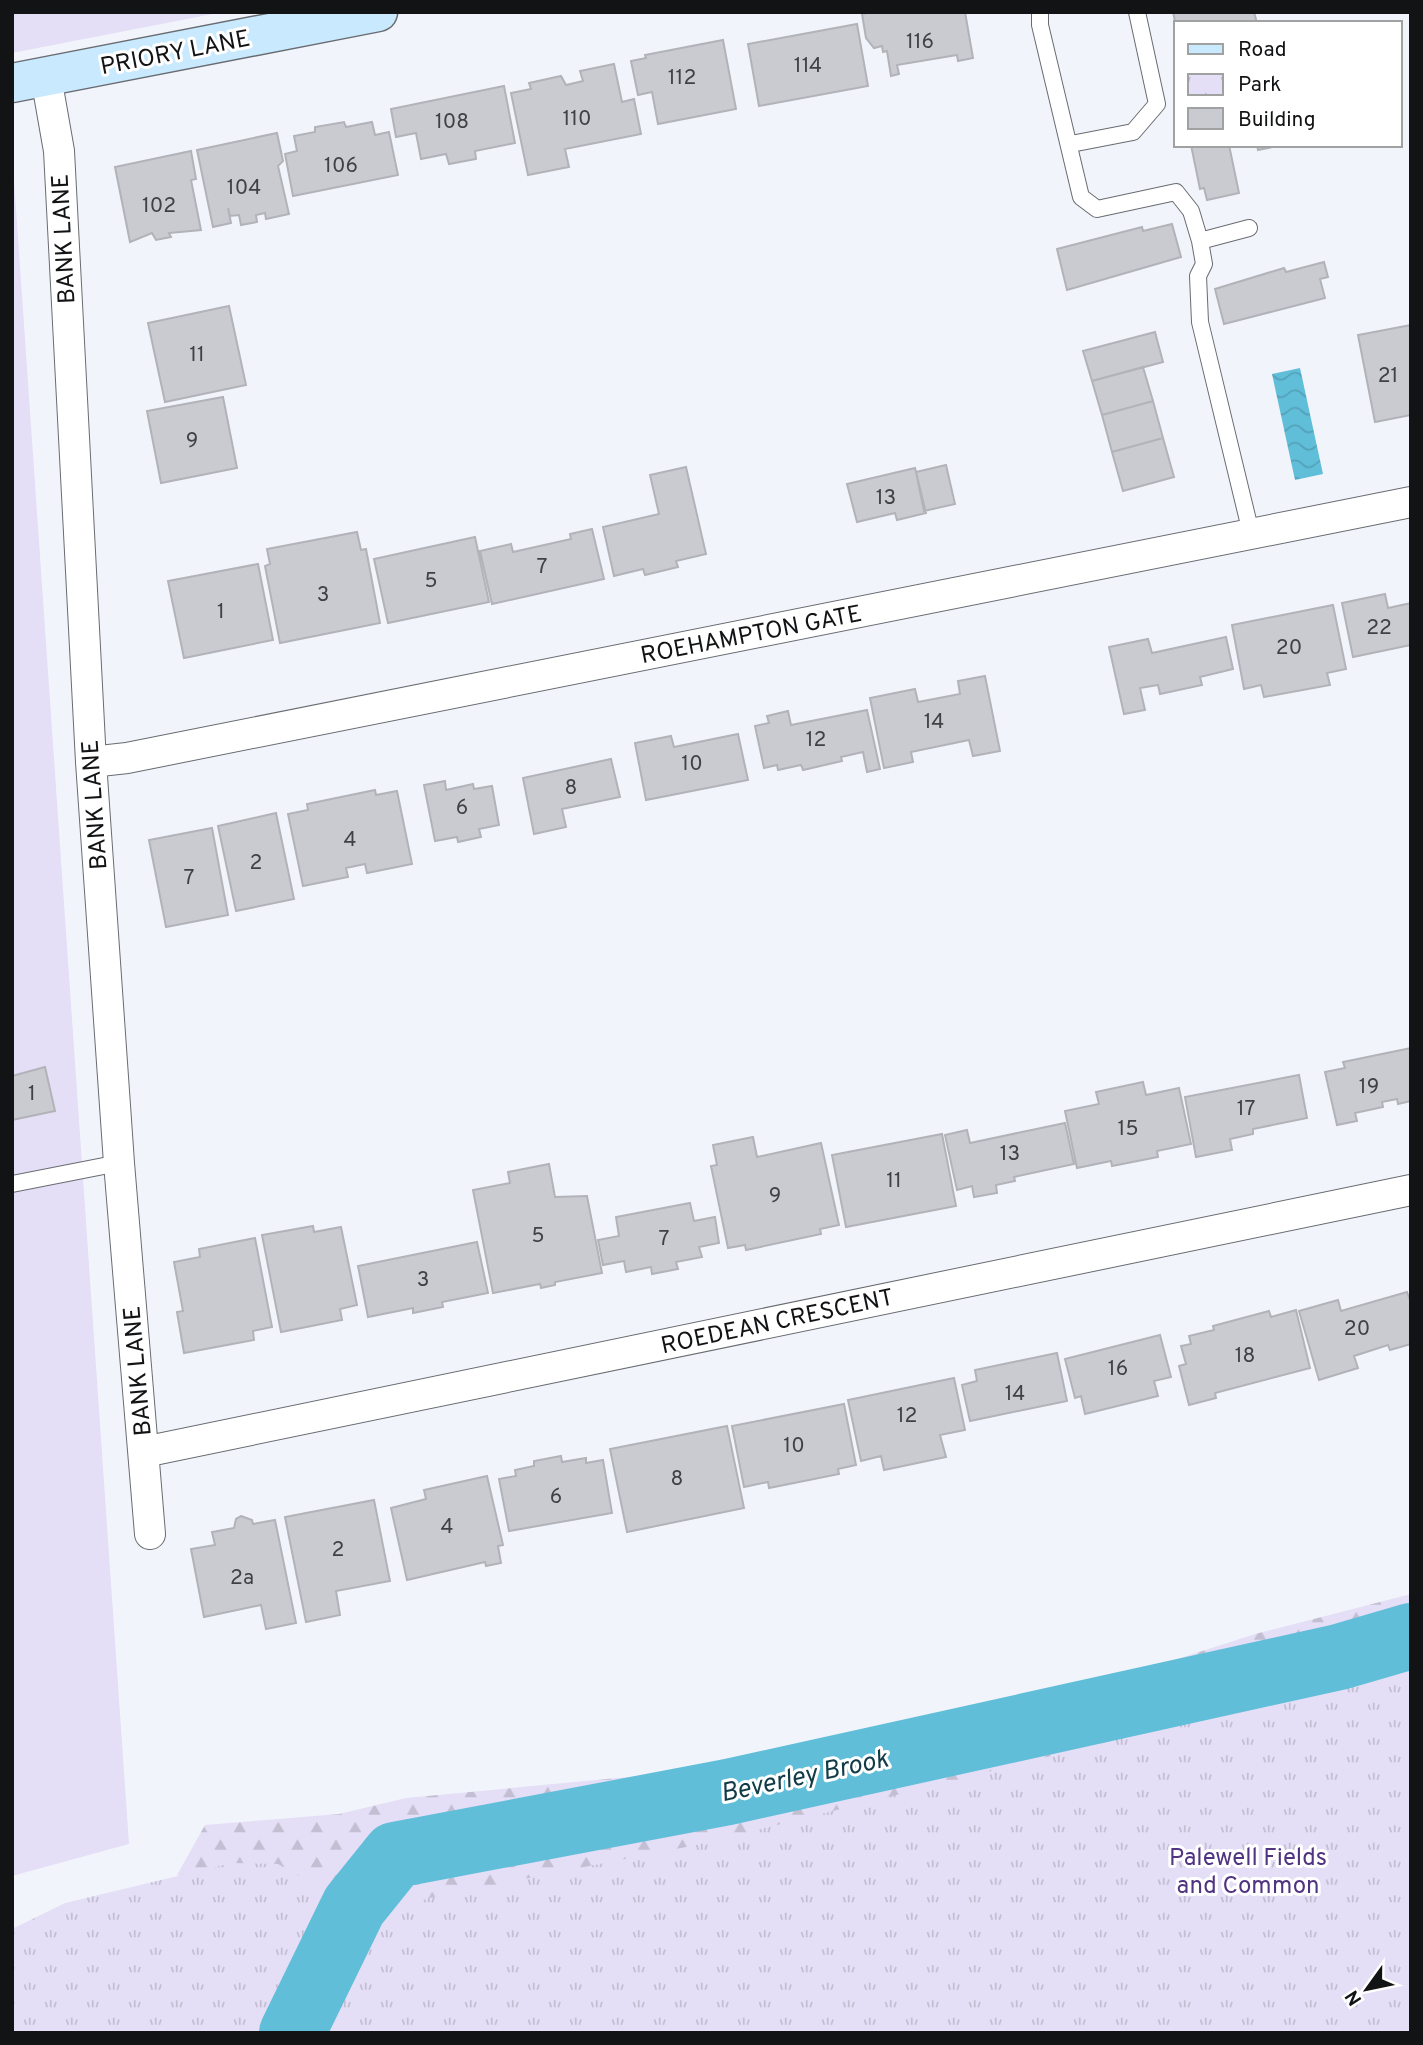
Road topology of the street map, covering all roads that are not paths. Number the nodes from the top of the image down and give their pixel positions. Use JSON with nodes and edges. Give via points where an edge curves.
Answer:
{"nodes":[{"id":1,"x":378,"y":12,"type":"edge"},
{"id":2,"x":1040,"y":12,"type":"edge"},
{"id":3,"x":1137,"y":12,"type":"edge"},
{"id":4,"x":29,"y":80,"type":"edge"},
{"id":5,"x":1071,"y":144,"type":"junction"},
{"id":6,"x":1249,"y":228,"type":"dead end"},
{"id":7,"x":1200,"y":241,"type":"junction"},
{"id":8,"x":1411,"y":502,"type":"edge"},
{"id":9,"x":1251,"y":533,"type":"junction"},
{"id":10,"x":91,"y":762,"type":"junction"},
{"id":11,"x":119,"y":1163,"type":"junction"},
{"id":12,"x":12,"y":1184,"type":"edge"},
{"id":13,"x":1411,"y":1190,"type":"edge"},
{"id":14,"x":144,"y":1452,"type":"junction"},
{"id":15,"x":150,"y":1534,"type":"dead end"}],
"edges":[{"from":1,"to":4,"type":"street","name":"PRIORY LANE"},
{"from":2,"to":5,"type":"lane"},
{"from":3,"to":5,"type":"lane","via":[[1157,104],[1133,131]]},
{"from":4,"to":10,"type":"street","name":"BANK LANE","via":[[59,151]]},
{"from":5,"to":7,"type":"lane","via":[[1082,197],[1089,203],[1097,209],[1176,192],[1191,211]]},
{"from":6,"to":7,"type":"lane"},
{"from":7,"to":9,"type":"lane","via":[[1204,264],[1198,276],[1200,322]]},
{"from":8,"to":9,"type":"street","name":"ROEHAMPTON GATE"},
{"from":9,"to":10,"type":"street","name":"ROEHAMPTON GATE","via":[[558,674]]},
{"from":10,"to":11,"type":"street","name":"BANK LANE"},
{"from":11,"to":12,"type":"lane"},
{"from":11,"to":14,"type":"street","name":"BANK LANE"},
{"from":13,"to":14,"type":"street","name":"ROEDEAN CRESCENT"},
{"from":14,"to":15,"type":"street","name":"BANK LANE"}]}
